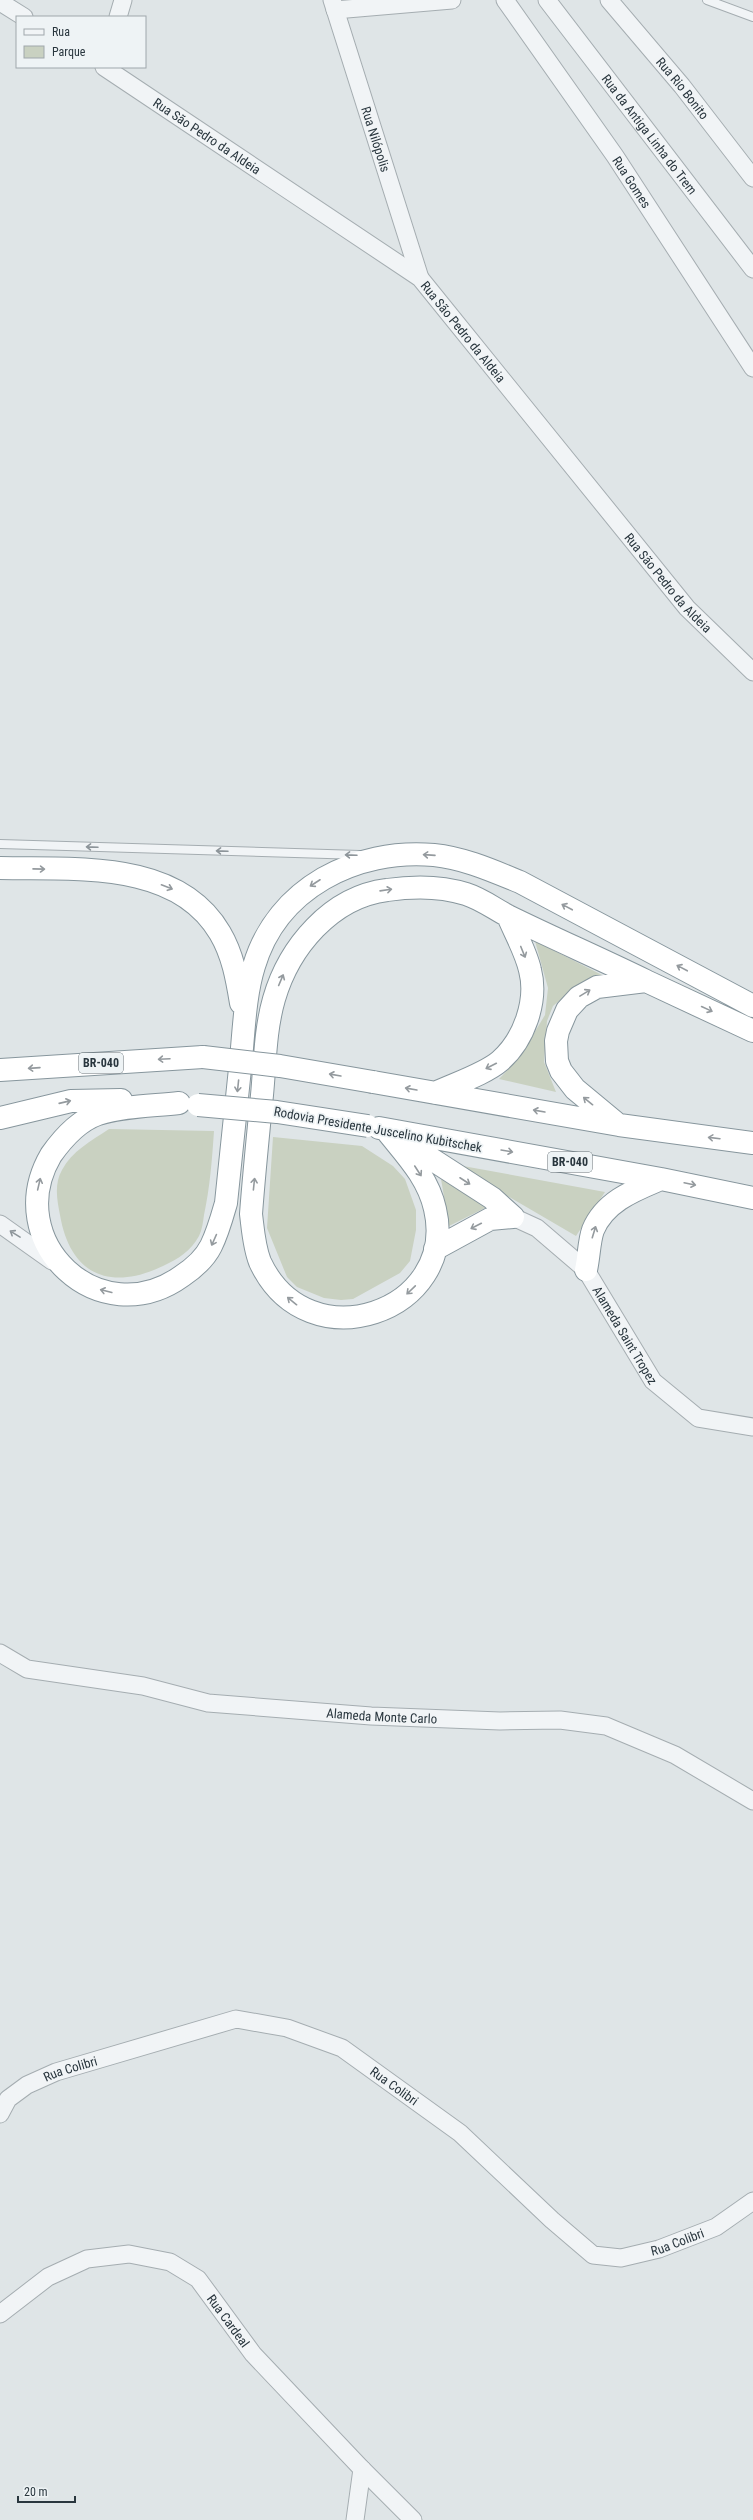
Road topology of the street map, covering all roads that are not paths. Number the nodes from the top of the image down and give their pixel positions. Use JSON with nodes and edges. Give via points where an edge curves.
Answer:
{"nodes":[{"id":1,"x":123,"y":0,"type":"edge"},
{"id":2,"x":452,"y":0,"type":"edge"},
{"id":3,"x":505,"y":0,"type":"edge"},
{"id":4,"x":547,"y":0,"type":"edge"},
{"id":5,"x":609,"y":0,"type":"edge"},
{"id":6,"x":708,"y":0,"type":"edge"},
{"id":7,"x":0,"y":2,"type":"edge"},
{"id":8,"x":334,"y":5,"type":"edge"},
{"id":9,"x":22,"y":16,"type":"edge"},
{"id":10,"x":118,"y":16,"type":"edge"},
{"id":11,"x":753,"y":17,"type":"edge"},
{"id":12,"x":105,"y":68,"type":"edge"},
{"id":13,"x":753,"y":178,"type":"edge"},
{"id":14,"x":753,"y":269,"type":"edge"},
{"id":15,"x":420,"y":278,"type":"junction"},
{"id":16,"x":753,"y":368,"type":"edge"},
{"id":17,"x":753,"y":672,"type":"edge"},
{"id":18,"x":0,"y":844,"type":"edge"},
{"id":19,"x":390,"y":856,"type":"junction"},
{"id":20,"x":0,"y":868,"type":"edge"},
{"id":21,"x":508,"y":916,"type":"junction"},
{"id":22,"x":646,"y":981,"type":"junction"},
{"id":23,"x":753,"y":1006,"type":"edge"},
{"id":24,"x":244,"y":1020,"type":"junction"},
{"id":25,"x":753,"y":1031,"type":"edge"},
{"id":26,"x":0,"y":1070,"type":"edge"},
{"id":27,"x":435,"y":1093,"type":"junction"},
{"id":28,"x":188,"y":1104,"type":"junction"},
{"id":29,"x":0,"y":1118,"type":"edge"},
{"id":30,"x":619,"y":1126,"type":"junction"},
{"id":31,"x":377,"y":1128,"type":"junction"},
{"id":32,"x":753,"y":1143,"type":"edge"},
{"id":33,"x":661,"y":1179,"type":"junction"},
{"id":34,"x":753,"y":1198,"type":"edge"},
{"id":35,"x":513,"y":1216,"type":"junction"},
{"id":36,"x":0,"y":1224,"type":"edge"},
{"id":37,"x":435,"y":1249,"type":"junction"},
{"id":38,"x":52,"y":1261,"type":"junction"},
{"id":39,"x":586,"y":1270,"type":"junction"},
{"id":40,"x":753,"y":1428,"type":"edge"},
{"id":41,"x":0,"y":1652,"type":"edge"},
{"id":42,"x":753,"y":1802,"type":"edge"},
{"id":43,"x":0,"y":2114,"type":"edge"},
{"id":44,"x":753,"y":2201,"type":"edge"},
{"id":45,"x":0,"y":2314,"type":"edge"},
{"id":46,"x":362,"y":2469,"type":"junction"},
{"id":47,"x":355,"y":2520,"type":"edge"},
{"id":48,"x":413,"y":2520,"type":"edge"}],
"edges":[{"from":1,"to":10,"type":"street"},
{"from":2,"to":8,"type":"street"},
{"from":3,"to":16,"type":"street","name":"Rua Gomes","via":[[615,156]]},
{"from":4,"to":14,"type":"street","name":"Rua da Antiga Linha do Trem"},
{"from":5,"to":13,"type":"street","name":"Rua Rio Bonito","via":[[682,86]]},
{"from":6,"to":11,"type":"lane"},
{"from":7,"to":9,"type":"street"},
{"from":8,"to":15,"type":"street","name":"Rua Nilópolis"},
{"from":12,"to":15,"type":"street","name":"Rua São Pedro da Aldeia"},
{"from":15,"to":17,"type":"street","name":"Rua São Pedro da Aldeia","via":[[687,608]]},
{"from":19,"to":18,"type":"lane","one_way":true},
{"from":23,"to":19,"type":"highway","one_way":true,"via":[[508,877],[453,858],[426,855]]},
{"from":19,"to":24,"type":"highway","one_way":true,"via":[[360,862],[330,873],[303,891],[284,909],[271,927],[254,964]]},
{"from":20,"to":24,"type":"highway","one_way":true,"via":[[114,872],[177,890],[202,910],[221,935],[234,966]]},
{"from":21,"to":22,"type":"highway"},
{"from":21,"to":27,"type":"highway","one_way":true,"via":[[530,970],[533,998],[528,1015],[512,1049],[499,1062]]},
{"from":37,"to":21,"type":"highway","one_way":true,"via":[[428,1268],[401,1299],[384,1308],[356,1317],[333,1318],[307,1311],[294,1304],[271,1279],[260,1261],[251,1214],[270,1017],[279,983],[296,951],[320,923],[354,899],[376,891],[432,888],[468,894]]},
{"from":22,"to":25,"type":"highway","one_way":true},
{"from":30,"to":22,"type":"highway","one_way":true,"via":[[567,1081],[557,1061],[556,1041],[567,1010],[578,997],[597,987]]},
{"from":24,"to":38,"type":"highway","one_way":true,"via":[[226,1203],[217,1232],[202,1260],[174,1282],[147,1294],[135,1295],[116,1294],[78,1283]]},
{"from":27,"to":26,"type":"highway","number":"BR-040","one_way":true,"bridge":true,"via":[[280,1066],[203,1057]]},
{"from":30,"to":27,"type":"highway","number":"BR-040","one_way":true},
{"from":29,"to":28,"type":"highway","name":"Rodovia Presidente Juscelino Kubitschek","number":"BR-040","one_way":true,"via":[[71,1101],[114,1099]]},
{"from":28,"to":31,"type":"highway","name":"Rodovia Presidente Juscelino Kubitschek","number":"BR-040","bridge":true,"via":[[277,1112]]},
{"from":38,"to":28,"type":"highway","one_way":true,"via":[[39,1237],[35,1210],[36,1194],[46,1162],[64,1138],[74,1128],[97,1114]]},
{"from":32,"to":30,"type":"highway","number":"BR-040","one_way":true},
{"from":31,"to":33,"type":"highway","name":"Rodovia Presidente Juscelino Kubitschek","number":"BR-040","one_way":true},
{"from":31,"to":35,"type":"highway","one_way":true,"via":[[492,1198]]},
{"from":31,"to":37,"type":"highway","one_way":true,"via":[[418,1170],[429,1189],[435,1210]]},
{"from":33,"to":34,"type":"highway","name":"Rodovia Presidente Juscelino Kubitschek","number":"BR-040","one_way":true},
{"from":39,"to":33,"type":"highway","one_way":true,"via":[[593,1231],[599,1219],[612,1204],[630,1192]]},
{"from":35,"to":37,"type":"highway","one_way":true,"via":[[490,1219]]},
{"from":35,"to":39,"type":"street","name":"Alameda Saint Tropez","via":[[537,1228]]},
{"from":38,"to":36,"type":"street","one_way":true},
{"from":39,"to":40,"type":"street","name":"Alameda Saint Tropez","via":[[653,1381],[698,1418]]},
{"from":41,"to":42,"type":"street","name":"Alameda Monte Carlo","via":[[27,1669],[142,1686],[208,1703],[500,1722],[560,1720],[606,1726],[675,1755]]},
{"from":43,"to":44,"type":"street","name":"Rua Colibri","via":[[8,2100],[27,2085],[56,2072],[236,2020],[287,2028],[342,2048],[460,2133],[552,2220],[593,2254],[621,2258],[659,2249],[716,2227]]},
{"from":45,"to":46,"type":"street","name":"Rua Cardeal","via":[[48,2277],[87,2259],[129,2254],[170,2262],[198,2279],[253,2354]]},
{"from":46,"to":47,"type":"street"},
{"from":46,"to":48,"type":"street","name":"Rua Cardeal"}]}
